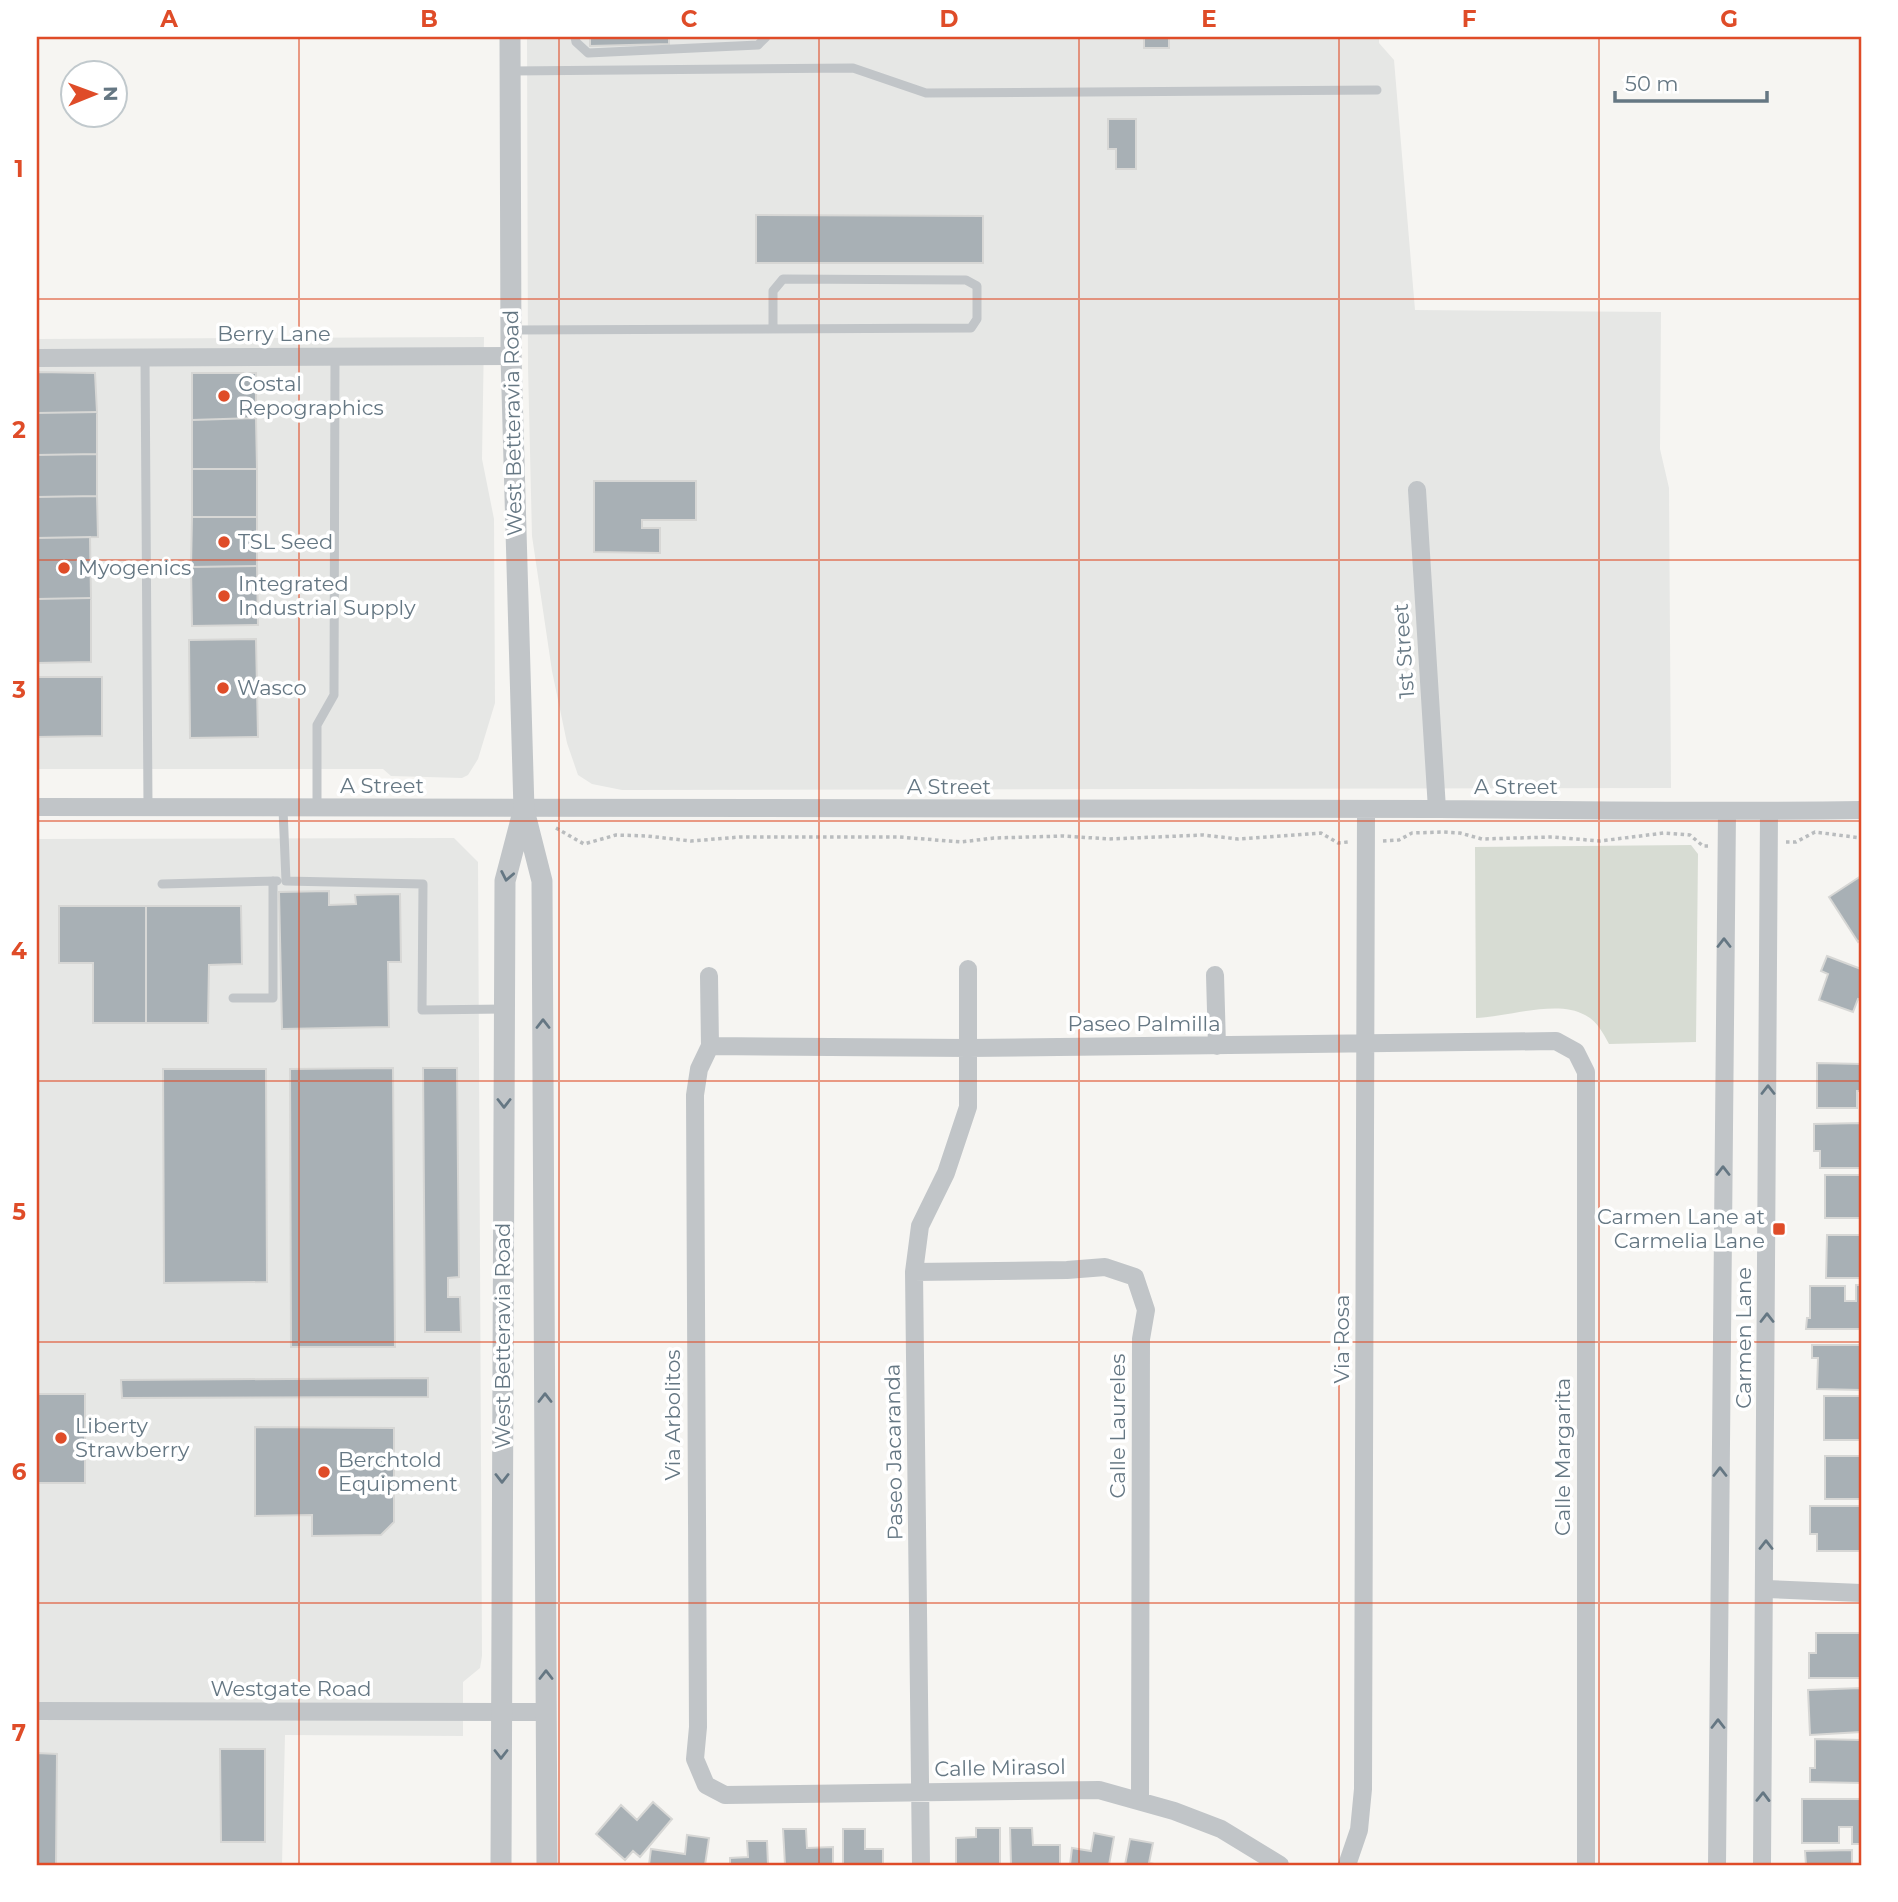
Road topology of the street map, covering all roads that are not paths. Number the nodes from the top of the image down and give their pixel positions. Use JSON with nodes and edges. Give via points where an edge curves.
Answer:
{"nodes":[{"id":1,"x":510,"y":37,"type":"edge"},
{"id":2,"x":576,"y":37,"type":"edge"},
{"id":3,"x":766,"y":37,"type":"edge"},
{"id":4,"x":510,"y":71,"type":"junction"},
{"id":5,"x":1377,"y":90,"type":"dead end"},
{"id":6,"x":773,"y":328,"type":"junction"},
{"id":7,"x":511,"y":330,"type":"junction"},
{"id":8,"x":511,"y":356,"type":"junction"},
{"id":9,"x":335,"y":357,"type":"junction"},
{"id":10,"x":37,"y":358,"type":"edge"},
{"id":11,"x":145,"y":358,"type":"junction"},
{"id":12,"x":1417,"y":490,"type":"dead end"},
{"id":13,"x":37,"y":807,"type":"edge"},
{"id":14,"x":148,"y":807,"type":"junction"},
{"id":15,"x":317,"y":808,"type":"junction"},
{"id":16,"x":283,"y":809,"type":"junction"},
{"id":17,"x":1437,"y":809,"type":"junction"},
{"id":18,"x":524,"y":810,"type":"junction"},
{"id":19,"x":1366,"y":810,"type":"junction"},
{"id":20,"x":1861,"y":810,"type":"edge"},
{"id":21,"x":1727,"y":812,"type":"junction"},
{"id":22,"x":1769,"y":812,"type":"junction"},
{"id":23,"x":272,"y":881,"type":"junction"},
{"id":24,"x":286,"y":881,"type":"junction"},
{"id":25,"x":162,"y":884,"type":"dead end"},
{"id":26,"x":968,"y":969,"type":"dead end"},
{"id":27,"x":1215,"y":975,"type":"dead end"},
{"id":28,"x":709,"y":976,"type":"dead end"},
{"id":29,"x":233,"y":998,"type":"dead end"},
{"id":30,"x":504,"y":1009,"type":"junction"},
{"id":31,"x":1365,"y":1044,"type":"junction"},
{"id":32,"x":710,"y":1046,"type":"junction"},
{"id":33,"x":1217,"y":1046,"type":"junction"},
{"id":34,"x":968,"y":1048,"type":"junction"},
{"id":35,"x":1576,"y":1052,"type":"joint"},
{"id":36,"x":914,"y":1272,"type":"junction"},
{"id":37,"x":1766,"y":1589,"type":"junction"},
{"id":38,"x":1861,"y":1593,"type":"edge"},
{"id":39,"x":37,"y":1711,"type":"edge"},
{"id":40,"x":500,"y":1712,"type":"junction"},
{"id":41,"x":546,"y":1712,"type":"junction"},
{"id":42,"x":706,"y":1785,"type":"joint"},
{"id":43,"x":921,"y":1792,"type":"junction"},
{"id":44,"x":1140,"y":1800,"type":"junction"},
{"id":45,"x":501,"y":1865,"type":"edge"},
{"id":46,"x":547,"y":1865,"type":"edge"},
{"id":47,"x":921,"y":1865,"type":"edge"},
{"id":48,"x":1280,"y":1865,"type":"edge"},
{"id":49,"x":1347,"y":1865,"type":"edge"},
{"id":50,"x":1586,"y":1865,"type":"edge"},
{"id":51,"x":1717,"y":1865,"type":"edge"},
{"id":52,"x":1762,"y":1865,"type":"edge"}],
"edges":[{"from":1,"to":4,"type":"street","name":"West Betteravia Road"},
{"from":2,"to":3,"type":"lane","via":[[576,43],[588,53],[758,45]]},
{"from":4,"to":5,"type":"lane","via":[[853,68],[926,93]]},
{"from":4,"to":7,"type":"street","name":"West Betteravia Road"},
{"from":6,"to":6,"type":"lane","via":[[971,328],[977,319],[977,286],[966,280],[783,279],[774,291]]},
{"from":6,"to":7,"type":"lane"},
{"from":7,"to":8,"type":"street","name":"West Betteravia Road"},
{"from":8,"to":9,"type":"street","name":"Berry Lane"},
{"from":8,"to":18,"type":"street","name":"West Betteravia Road"},
{"from":9,"to":11,"type":"street","name":"Berry Lane"},
{"from":9,"to":15,"type":"lane","via":[[334,695],[317,725]]},
{"from":10,"to":11,"type":"street","name":"Berry Lane"},
{"from":11,"to":14,"type":"lane"},
{"from":12,"to":17,"type":"street","name":"1st Street"},
{"from":13,"to":14,"type":"street","name":"A Street"},
{"from":14,"to":16,"type":"street","name":"A Street"},
{"from":15,"to":16,"type":"street","name":"A Street"},
{"from":15,"to":18,"type":"street","name":"A Street"},
{"from":16,"to":24,"type":"lane"},
{"from":17,"to":19,"type":"street","name":"A Street"},
{"from":17,"to":21,"type":"street","name":"A Street"},
{"from":18,"to":19,"type":"street","name":"A Street"},
{"from":18,"to":30,"type":"street","name":"West Betteravia Road","one_way":true,"via":[[505,881]]},
{"from":41,"to":18,"type":"street","name":"West Betteravia Road","one_way":true,"via":[[542,881]]},
{"from":19,"to":31,"type":"street","name":"Via Rosa"},
{"from":20,"to":22,"type":"street","name":"A Street"},
{"from":21,"to":22,"type":"street","name":"A Street"},
{"from":51,"to":21,"type":"street","name":"Carmen Lane","one_way":true},
{"from":37,"to":22,"type":"street","name":"Carmen Lane","one_way":true},
{"from":23,"to":24,"type":"lane"},
{"from":23,"to":25,"type":"lane"},
{"from":23,"to":29,"type":"lane","via":[[273,998]]},
{"from":24,"to":30,"type":"lane","via":[[423,884],[422,1010]]},
{"from":26,"to":34,"type":"street","name":"Paseo Jacaranda"},
{"from":27,"to":33,"type":"street"},
{"from":28,"to":32,"type":"street"},
{"from":30,"to":40,"type":"street","name":"West Betteravia Road","one_way":true},
{"from":31,"to":33,"type":"street","name":"Paseo Palmilla"},
{"from":31,"to":35,"type":"street","name":"Paseo Palmilla","via":[[1556,1041]]},
{"from":31,"to":49,"type":"street","name":"Via Rosa","via":[[1363,1789],[1360,1830]]},
{"from":32,"to":34,"type":"street","name":"Paseo Palmilla"},
{"from":32,"to":42,"type":"street","name":"Via Arbolitos","via":[[699,1069],[695,1095],[695,1759]]},
{"from":33,"to":34,"type":"street","name":"Paseo Palmilla"},
{"from":34,"to":36,"type":"street","name":"Paseo Jacaranda","via":[[968,1107],[946,1172],[920,1226]]},
{"from":35,"to":50,"type":"street","name":"Calle Margarita","via":[[1586,1072]]},
{"from":36,"to":43,"type":"street","name":"Paseo Jacaranda"},
{"from":36,"to":44,"type":"street","name":"Calle Laureles","via":[[1105,1267],[1135,1277],[1146,1310],[1141,1339]]},
{"from":37,"to":38,"type":"street"},
{"from":52,"to":37,"type":"street","name":"Carmen Lane","one_way":true},
{"from":39,"to":40,"type":"street","name":"Westgate Road"},
{"from":40,"to":41,"type":"street","name":"Westgate Road"},
{"from":40,"to":45,"type":"street","name":"West Betteravia Road","one_way":true},
{"from":41,"to":46,"type":"street","name":"West Betteravia Road"},
{"from":42,"to":43,"type":"street","name":"Calle Mirasol","via":[[725,1795]]},
{"from":43,"to":44,"type":"street","name":"Calle Mirasol","via":[[1099,1790]]},
{"from":43,"to":47,"type":"street","name":"Paseo Jacaranda"},
{"from":44,"to":48,"type":"street","name":"Calle Mirasol","via":[[1221,1829]]}]}
